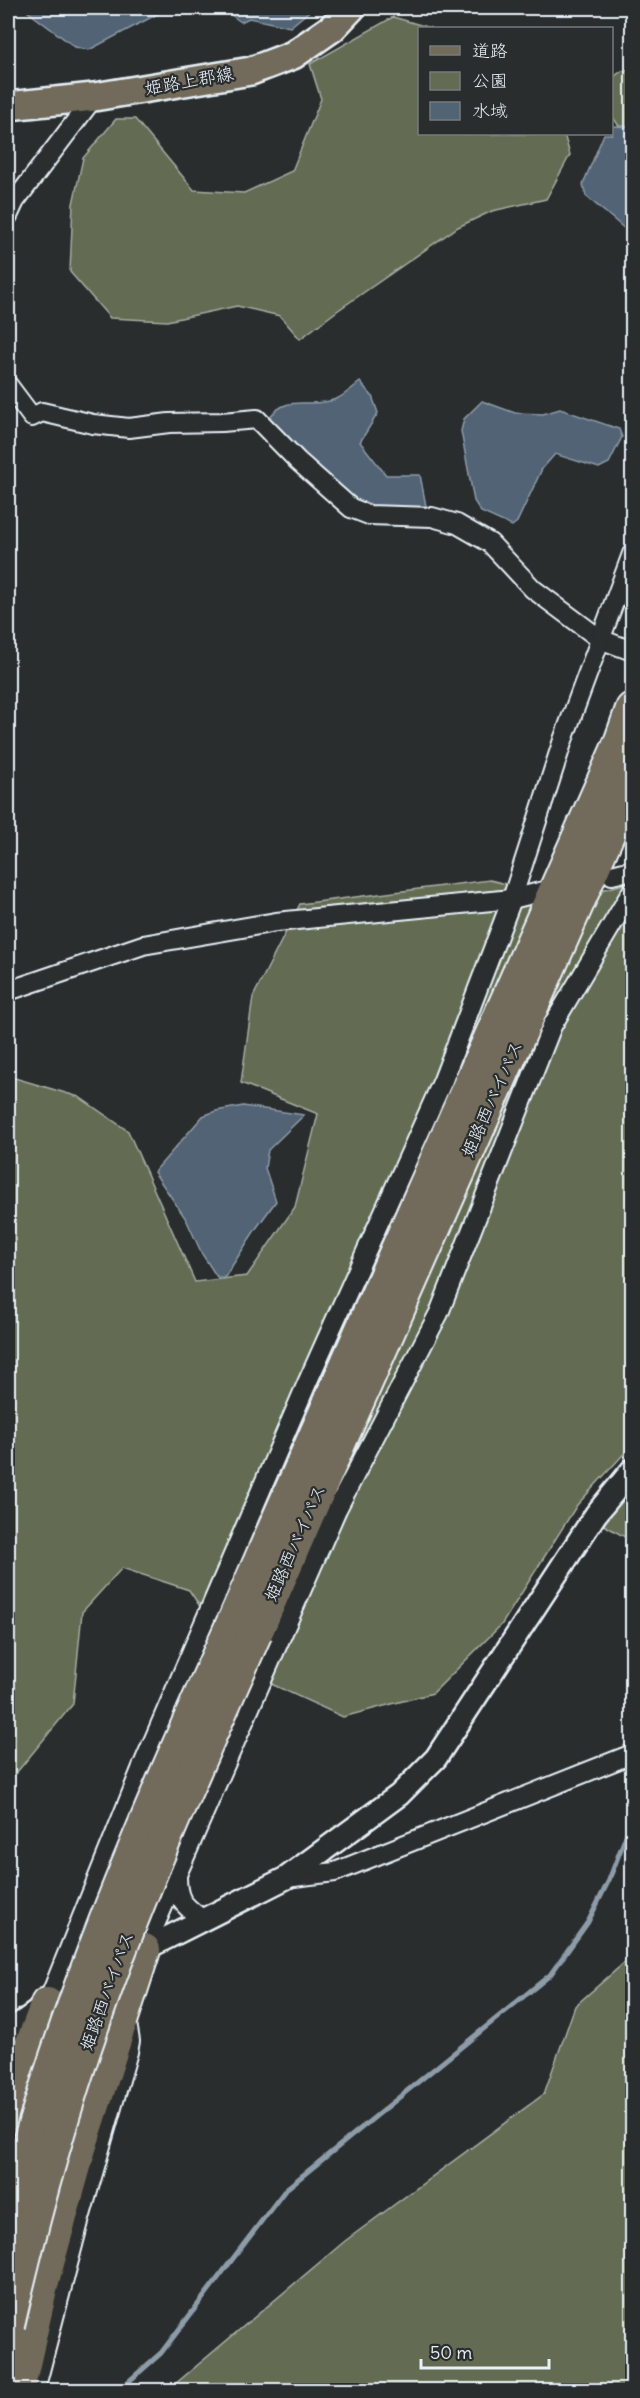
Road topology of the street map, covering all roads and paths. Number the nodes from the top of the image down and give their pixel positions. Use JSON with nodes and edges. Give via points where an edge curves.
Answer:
{"nodes":[{"id":1,"x":351,"y":8,"type":"edge"},
{"id":2,"x":94,"y":97,"type":"junction"},
{"id":3,"x":8,"y":106,"type":"edge"},
{"id":4,"x":8,"y":216,"type":"edge"},
{"id":5,"x":8,"y":385,"type":"edge"},
{"id":6,"x":633,"y":554,"type":"edge"},
{"id":7,"x":600,"y":639,"type":"junction"},
{"id":8,"x":633,"y":651,"type":"edge"},
{"id":9,"x":633,"y":709,"type":"edge"},
{"id":10,"x":633,"y":780,"type":"edge"},
{"id":11,"x":633,"y":870,"type":"edge"},
{"id":12,"x":612,"y":875,"type":"dead end"},
{"id":13,"x":544,"y":891,"type":"dead end"},
{"id":14,"x":633,"y":891,"type":"edge"},
{"id":15,"x":513,"y":899,"type":"junction"},
{"id":16,"x":8,"y":987,"type":"edge"},
{"id":17,"x":633,"y":1470,"type":"edge"},
{"id":18,"x":244,"y":1627,"type":"junction"},
{"id":19,"x":633,"y":1754,"type":"edge"},
{"id":20,"x":177,"y":1875,"type":"junction"},
{"id":21,"x":286,"y":1878,"type":"junction"},
{"id":22,"x":203,"y":1920,"type":"junction"},
{"id":23,"x":75,"y":1935,"type":"junction"},
{"id":24,"x":144,"y":1950,"type":"junction"},
{"id":25,"x":106,"y":1968,"type":"junction"},
{"id":26,"x":80,"y":1983,"type":"junction"},
{"id":27,"x":47,"y":2004,"type":"junction"},
{"id":28,"x":120,"y":2024,"type":"junction"},
{"id":29,"x":8,"y":2032,"type":"edge"},
{"id":30,"x":9,"y":2096,"type":"edge"},
{"id":31,"x":8,"y":2221,"type":"edge"},
{"id":32,"x":8,"y":2325,"type":"edge"},
{"id":33,"x":18,"y":2391,"type":"edge"},
{"id":34,"x":35,"y":2391,"type":"edge"}],
"edges":[{"from":1,"to":2,"type":"main road","name":"姫路上郡線","via":[[332,28],[293,55],[251,70]]},
{"from":2,"to":3,"type":"main road","name":"姫路上郡線"},
{"from":2,"to":4,"type":"street","via":[[15,201]]},
{"from":5,"to":7,"type":"street","via":[[32,417],[42,412],[129,428],[257,419],[351,508],[369,515],[432,517],[457,524],[490,543],[533,589]]},
{"from":6,"to":7,"type":"street"},
{"from":7,"to":8,"type":"street"},
{"from":7,"to":15,"type":"street","via":[[563,740]]},
{"from":9,"to":18,"type":"highway","name":"姫路西バイパス"},
{"from":10,"to":18,"type":"highway","name":"姫路西バイパス"},
{"from":11,"to":12,"type":"street"},
{"from":13,"to":15,"type":"street"},
{"from":14,"to":20,"type":"street","via":[[552,1026],[439,1313],[337,1509]]},
{"from":15,"to":16,"type":"street","via":[[276,922],[143,945],[11,990]]},
{"from":15,"to":23,"type":"street","via":[[443,1080],[307,1383],[142,1767]]},
{"from":17,"to":21,"type":"street","via":[[597,1514],[436,1758],[399,1795]]},
{"from":18,"to":31,"type":"highway","name":"姫路西バイパス","bridge":true,"via":[[121,1879],[78,1992]]},
{"from":18,"to":32,"type":"highway","name":"姫路西バイパス","bridge":true,"via":[[101,2002],[34,2218]]},
{"from":19,"to":21,"type":"street","via":[[335,1872]]},
{"from":20,"to":22,"type":"street","via":[[179,1899]]},
{"from":20,"to":24,"type":"street"},
{"from":21,"to":22,"type":"street"},
{"from":22,"to":24,"type":"street"},
{"from":23,"to":25,"type":"street"},
{"from":23,"to":27,"type":"street"},
{"from":24,"to":25,"type":"street"},
{"from":24,"to":28,"type":"highway"},
{"from":25,"to":26,"type":"street"},
{"from":26,"to":27,"type":"street"},
{"from":26,"to":28,"type":"street","via":[[115,1999]]},
{"from":27,"to":29,"type":"street"},
{"from":27,"to":30,"type":"highway"},
{"from":28,"to":33,"type":"highway","via":[[43,2281]]},
{"from":28,"to":34,"type":"street","via":[[129,2028],[128,2052]]}]}
